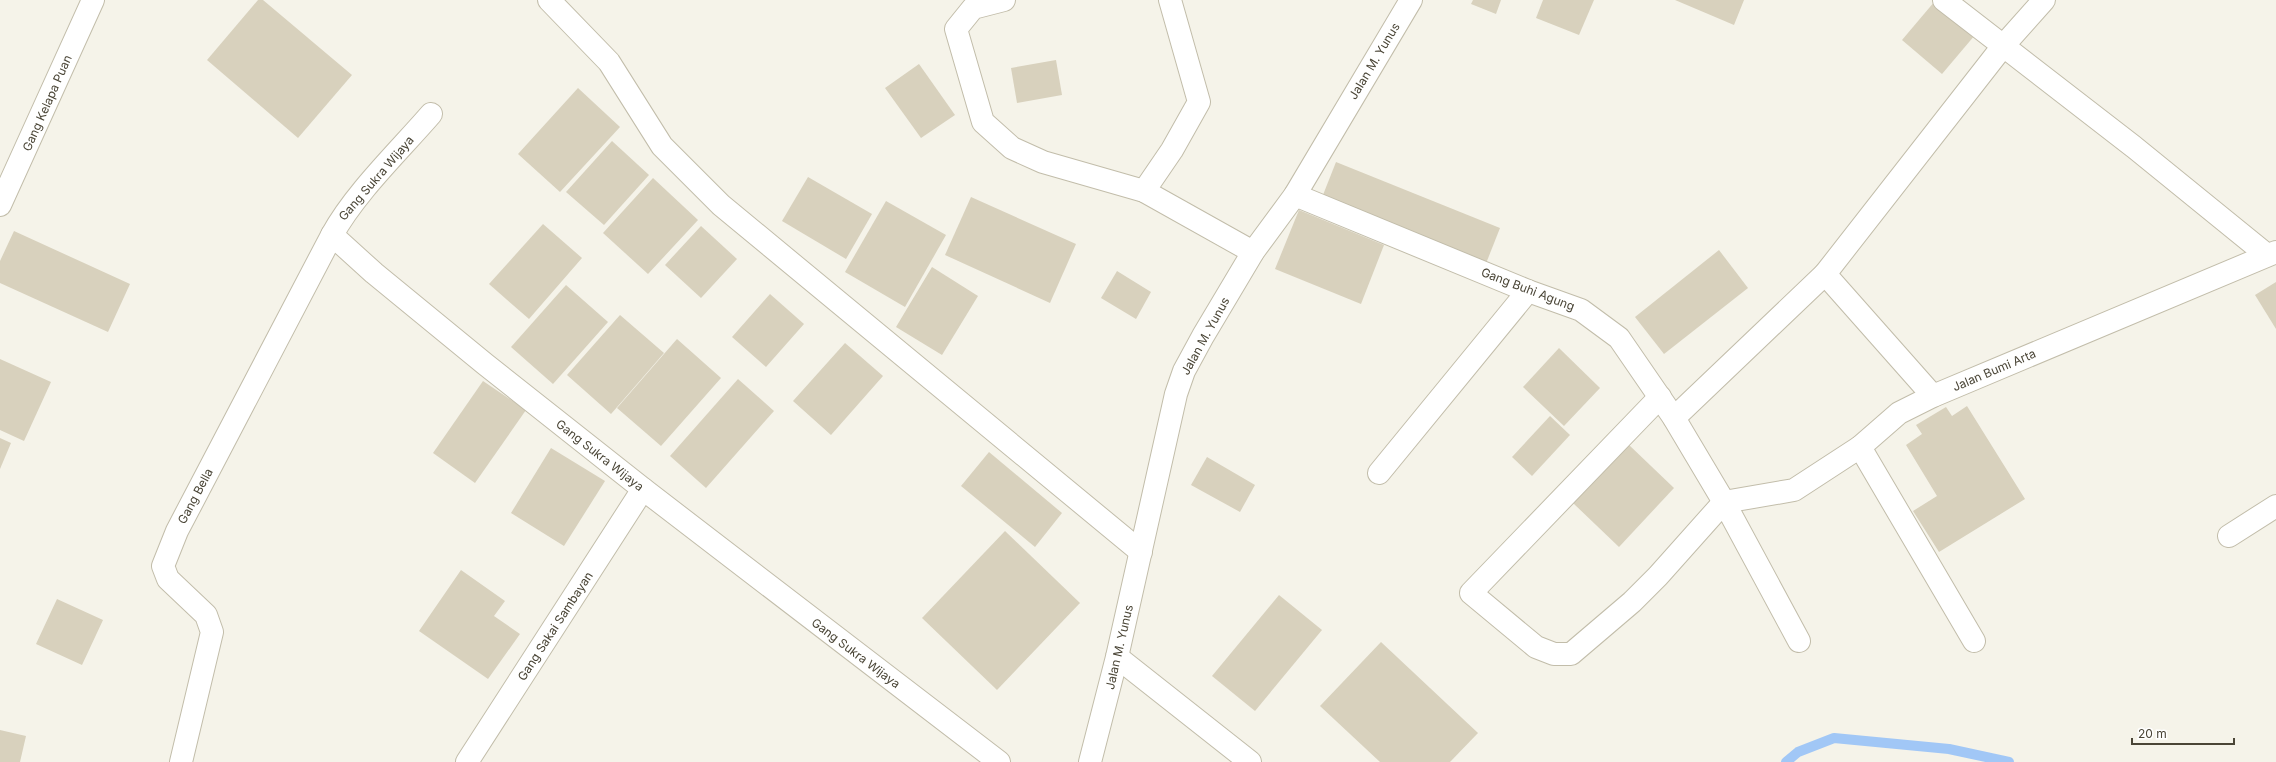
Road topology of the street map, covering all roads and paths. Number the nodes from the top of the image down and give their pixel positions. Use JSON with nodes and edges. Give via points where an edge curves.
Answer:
{"nodes":[{"id":1,"x":93,"y":0,"type":"edge"},
{"id":2,"x":1004,"y":0,"type":"edge"},
{"id":3,"x":1170,"y":0,"type":"edge"},
{"id":4,"x":1411,"y":0,"type":"edge"},
{"id":5,"x":1944,"y":0,"type":"edge"},
{"id":6,"x":2044,"y":0,"type":"edge"},
{"id":7,"x":554,"y":1,"type":"edge"},
{"id":8,"x":2003,"y":46,"type":"junction"},
{"id":9,"x":431,"y":114,"type":"dead end"},
{"id":10,"x":1144,"y":191,"type":"junction"},
{"id":11,"x":1295,"y":195,"type":"junction"},
{"id":12,"x":0,"y":205,"type":"edge"},
{"id":13,"x":332,"y":235,"type":"junction"},
{"id":14,"x":1253,"y":252,"type":"junction"},
{"id":15,"x":2271,"y":253,"type":"edge"},
{"id":16,"x":1825,"y":274,"type":"junction"},
{"id":17,"x":1528,"y":291,"type":"junction"},
{"id":18,"x":1932,"y":396,"type":"junction"},
{"id":19,"x":1660,"y":397,"type":"junction"},
{"id":20,"x":1674,"y":418,"type":"junction"},
{"id":21,"x":1860,"y":448,"type":"junction"},
{"id":22,"x":1379,"y":472,"type":"dead end"},
{"id":23,"x":643,"y":489,"type":"junction"},
{"id":24,"x":1724,"y":502,"type":"junction"},
{"id":25,"x":2276,"y":506,"type":"edge"},
{"id":26,"x":2229,"y":536,"type":"dead end"},
{"id":27,"x":1140,"y":552,"type":"junction"},
{"id":28,"x":1974,"y":641,"type":"dead end"},
{"id":29,"x":1799,"y":642,"type":"dead end"},
{"id":30,"x":1117,"y":657,"type":"junction"},
{"id":31,"x":181,"y":762,"type":"edge"},
{"id":32,"x":467,"y":762,"type":"edge"},
{"id":33,"x":999,"y":762,"type":"edge"},
{"id":34,"x":1090,"y":762,"type":"edge"},
{"id":35,"x":1250,"y":762,"type":"edge"}],
"edges":[{"from":1,"to":12,"type":"street","name":"Gang Kelapa Puan"},
{"from":2,"to":10,"type":"street","via":[[973,8],[956,29],[984,122],[1012,148],[1043,162]]},
{"from":3,"to":10,"type":"street","via":[[1199,102],[1172,150]]},
{"from":4,"to":11,"type":"street","name":"Jalan M. Yunus"},
{"from":5,"to":8,"type":"street"},
{"from":6,"to":8,"type":"street"},
{"from":7,"to":27,"type":"street","via":[[609,62],[662,146],[721,205]]},
{"from":8,"to":15,"type":"street"},
{"from":8,"to":16,"type":"street"},
{"from":9,"to":13,"type":"street","name":"Gang Sukra Wijaya","via":[[353,203],[338,222]]},
{"from":10,"to":14,"type":"street"},
{"from":11,"to":14,"type":"street","name":"Jalan M. Yunus"},
{"from":11,"to":17,"type":"street","name":"Gang Buhi Agung"},
{"from":13,"to":23,"type":"street","name":"Gang Sukra Wijaya","via":[[478,359]]},
{"from":13,"to":31,"type":"street","name":"Gang Bella","via":[[177,531],[163,566],[168,579],[206,615],[212,632]]},
{"from":14,"to":27,"type":"street","name":"Jalan M. Yunus","via":[[1184,371],[1176,394]]},
{"from":15,"to":18,"type":"street","name":"Jalan Bumi Arta"},
{"from":16,"to":18,"type":"street"},
{"from":16,"to":20,"type":"street"},
{"from":17,"to":19,"type":"street","name":"Gang Buhi Agung","via":[[1581,310],[1619,338]]},
{"from":17,"to":22,"type":"street"},
{"from":18,"to":21,"type":"street","name":"Jalan Bumi Arta","via":[[1899,413]]},
{"from":19,"to":20,"type":"street","name":"Gang Buhi Agung"},
{"from":19,"to":24,"type":"street","via":[[1470,594],[1536,646],[1554,654],[1571,654],[1653,581]]},
{"from":20,"to":24,"type":"street","name":"Gang Buhi Agung"},
{"from":21,"to":24,"type":"street","name":"Jalan Bumi Arta","via":[[1794,490]]},
{"from":21,"to":28,"type":"street"},
{"from":23,"to":32,"type":"street","name":"Gang Sakai Sambayan"},
{"from":23,"to":33,"type":"street","name":"Gang Sukra Wijaya"},
{"from":24,"to":29,"type":"street","name":"Gang Buhi Agung"},
{"from":25,"to":26,"type":"street"},
{"from":27,"to":30,"type":"street","name":"Jalan M. Yunus"},
{"from":30,"to":34,"type":"street","name":"Jalan M. Yunus"},
{"from":30,"to":35,"type":"street"}]}
